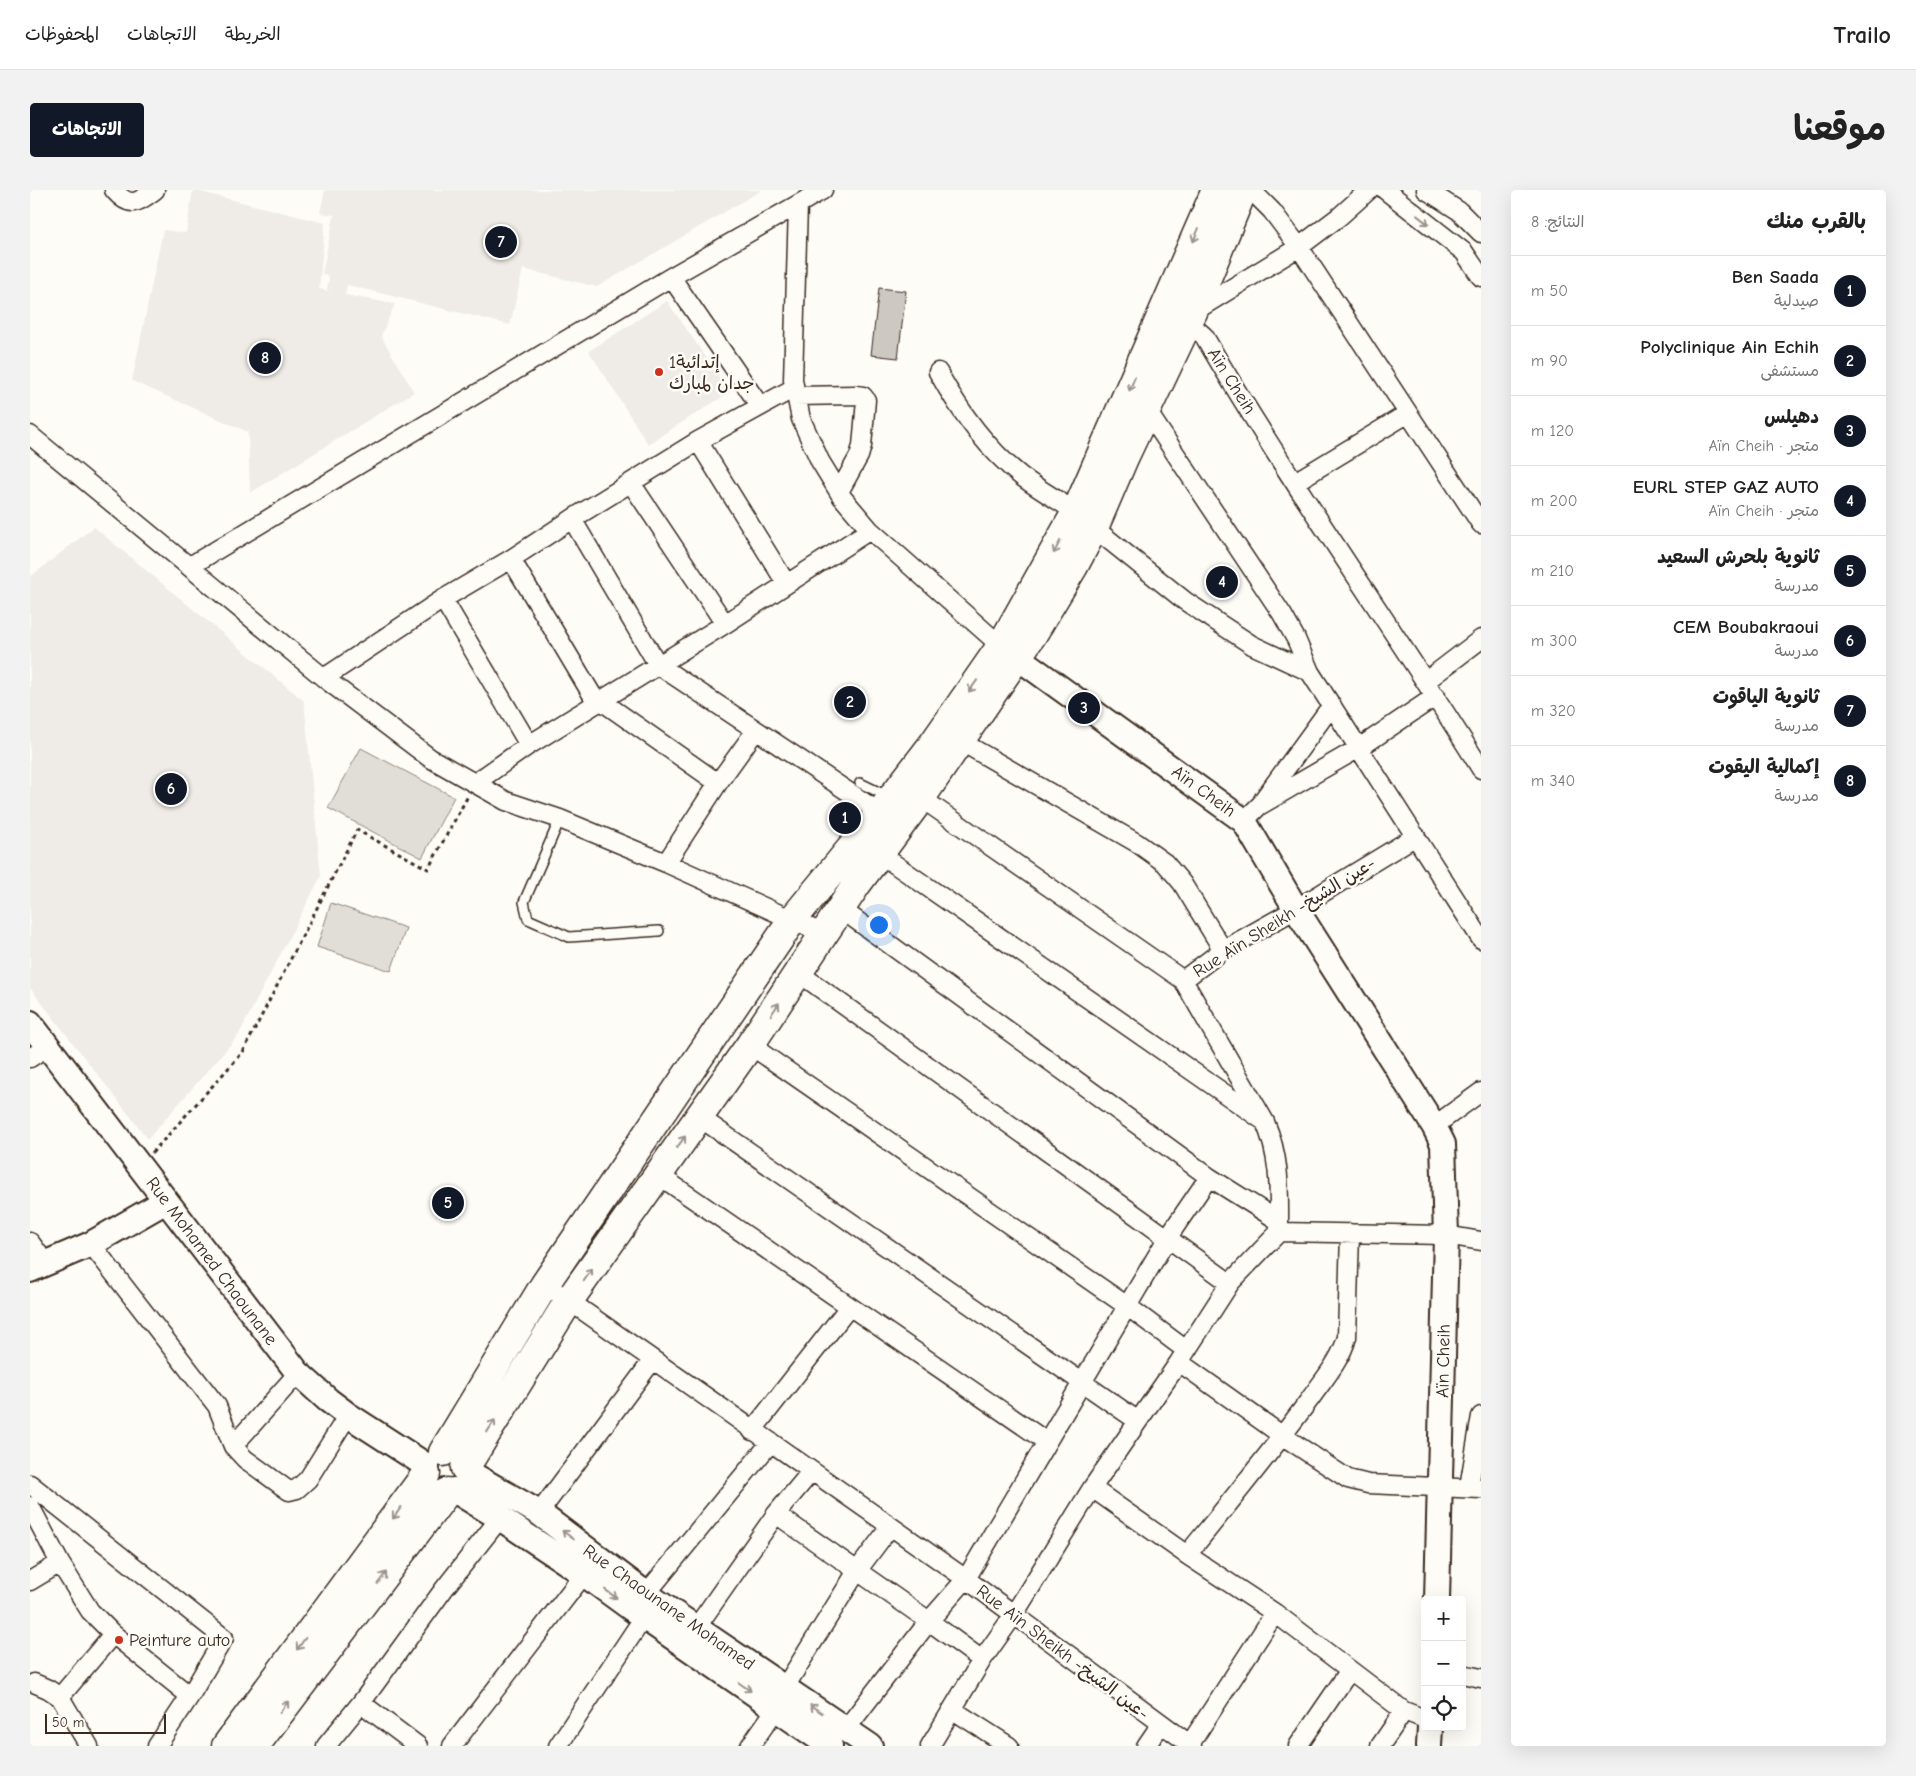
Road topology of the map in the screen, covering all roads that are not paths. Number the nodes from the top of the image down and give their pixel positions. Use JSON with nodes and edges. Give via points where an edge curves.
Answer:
{"nodes":[{"id":1,"x":114,"y":190,"type":"edge"},
{"id":2,"x":155,"y":190,"type":"edge"},
{"id":3,"x":823,"y":190,"type":"edge"},
{"id":4,"x":1216,"y":190,"type":"edge"},
{"id":5,"x":1243,"y":190,"type":"edge"},
{"id":6,"x":1251,"y":190,"type":"edge"},
{"id":7,"x":1369,"y":190,"type":"edge"},
{"id":8,"x":1385,"y":190,"type":"edge"},
{"id":9,"x":1426,"y":190,"type":"edge"},
{"id":10,"x":798,"y":205,"type":"junction"},
{"id":11,"x":1481,"y":233,"type":"edge"},
{"id":12,"x":1299,"y":247,"type":"junction"},
{"id":13,"x":671,"y":277,"type":"junction"},
{"id":14,"x":1481,"y":277,"type":"edge"},
{"id":15,"x":1190,"y":317,"type":"junction"},
{"id":16,"x":938,"y":372,"type":"dead end"},
{"id":17,"x":794,"y":392,"type":"junction"},
{"id":18,"x":760,"y":406,"type":"junction"},
{"id":19,"x":1147,"y":411,"type":"junction"},
{"id":20,"x":1407,"y":414,"type":"junction"},
{"id":21,"x":30,"y":434,"type":"edge"},
{"id":22,"x":698,"y":442,"type":"junction"},
{"id":23,"x":1295,"y":482,"type":"junction"},
{"id":24,"x":631,"y":483,"type":"junction"},
{"id":25,"x":839,"y":492,"type":"junction"},
{"id":26,"x":572,"y":519,"type":"junction"},
{"id":27,"x":1085,"y":520,"type":"junction"},
{"id":28,"x":1481,"y":524,"type":"edge"},
{"id":29,"x":870,"y":530,"type":"junction"},
{"id":30,"x":511,"y":559,"type":"junction"},
{"id":31,"x":190,"y":566,"type":"junction"},
{"id":32,"x":786,"y":583,"type":"junction"},
{"id":33,"x":443,"y":599,"type":"junction"},
{"id":34,"x":725,"y":624,"type":"junction"},
{"id":35,"x":1481,"y":639,"type":"edge"},
{"id":36,"x":1010,"y":651,"type":"junction"},
{"id":37,"x":658,"y":665,"type":"junction"},
{"id":38,"x":1310,"y":672,"type":"junction"},
{"id":39,"x":324,"y":678,"type":"junction"},
{"id":40,"x":1426,"y":681,"type":"junction"},
{"id":41,"x":1436,"y":696,"type":"junction"},
{"id":42,"x":598,"y":701,"type":"junction"},
{"id":43,"x":1332,"y":705,"type":"junction"},
{"id":44,"x":756,"y":730,"type":"junction"},
{"id":45,"x":960,"y":741,"type":"junction"},
{"id":46,"x":529,"y":745,"type":"junction"},
{"id":47,"x":1359,"y":748,"type":"junction"},
{"id":48,"x":1481,"y":769,"type":"edge"},
{"id":49,"x":475,"y":782,"type":"junction"},
{"id":50,"x":860,"y":783,"type":"dead end"},
{"id":51,"x":718,"y":784,"type":"junction"},
{"id":52,"x":921,"y":798,"type":"junction"},
{"id":53,"x":886,"y":805,"type":"junction"},
{"id":54,"x":1252,"y":813,"type":"junction"},
{"id":55,"x":560,"y":819,"type":"junction"},
{"id":56,"x":1416,"y":836,"type":"junction"},
{"id":57,"x":880,"y":854,"type":"junction"},
{"id":58,"x":666,"y":863,"type":"junction"},
{"id":59,"x":841,"y":908,"type":"junction"},
{"id":60,"x":1296,"y":909,"type":"junction"},
{"id":61,"x":794,"y":919,"type":"junction"},
{"id":62,"x":659,"y":930,"type":"dead end"},
{"id":63,"x":824,"y":934,"type":"junction"},
{"id":64,"x":1481,"y":939,"type":"edge"},
{"id":65,"x":1223,"y":950,"type":"junction"},
{"id":66,"x":799,"y":973,"type":"junction"},
{"id":67,"x":1183,"y":980,"type":"junction"},
{"id":68,"x":30,"y":1023,"type":"edge"},
{"id":69,"x":750,"y":1045,"type":"junction"},
{"id":70,"x":39,"y":1052,"type":"edge"},
{"id":71,"x":1481,"y":1092,"type":"edge"},
{"id":72,"x":699,"y":1117,"type":"junction"},
{"id":73,"x":1265,"y":1122,"type":"junction"},
{"id":74,"x":1434,"y":1126,"type":"junction"},
{"id":75,"x":657,"y":1174,"type":"junction"},
{"id":76,"x":1209,"y":1177,"type":"junction"},
{"id":77,"x":166,"y":1201,"type":"junction"},
{"id":78,"x":1279,"y":1227,"type":"junction"},
{"id":79,"x":1350,"y":1233,"type":"junction"},
{"id":80,"x":1446,"y":1235,"type":"junction"},
{"id":81,"x":1168,"y":1237,"type":"junction"},
{"id":82,"x":1481,"y":1241,"type":"edge"},
{"id":83,"x":30,"y":1242,"type":"edge"},
{"id":84,"x":92,"y":1244,"type":"junction"},
{"id":85,"x":38,"y":1267,"type":"edge"},
{"id":86,"x":1230,"y":1283,"type":"junction"},
{"id":87,"x":545,"y":1284,"type":"junction"},
{"id":88,"x":568,"y":1302,"type":"junction"},
{"id":89,"x":1127,"y":1306,"type":"junction"},
{"id":90,"x":849,"y":1307,"type":"junction"},
{"id":91,"x":1182,"y":1356,"type":"junction"},
{"id":92,"x":652,"y":1361,"type":"junction"},
{"id":93,"x":298,"y":1373,"type":"junction"},
{"id":94,"x":1083,"y":1381,"type":"junction"},
{"id":95,"x":348,"y":1415,"type":"junction"},
{"id":96,"x":1481,"y":1416,"type":"edge"},
{"id":97,"x":1138,"y":1421,"type":"junction"},
{"id":98,"x":752,"y":1431,"type":"junction"},
{"id":99,"x":1283,"y":1436,"type":"junction"},
{"id":100,"x":771,"y":1442,"type":"junction"},
{"id":101,"x":1047,"y":1442,"type":"junction"},
{"id":102,"x":233,"y":1446,"type":"junction"},
{"id":103,"x":432,"y":1464,"type":"junction"},
{"id":104,"x":810,"y":1472,"type":"junction"},
{"id":105,"x":458,"y":1480,"type":"junction"},
{"id":106,"x":30,"y":1484,"type":"edge"},
{"id":107,"x":1441,"y":1487,"type":"junction"},
{"id":108,"x":1092,"y":1488,"type":"junction"},
{"id":109,"x":1475,"y":1488,"type":"edge"},
{"id":110,"x":30,"y":1506,"type":"edge"},
{"id":111,"x":539,"y":1513,"type":"junction"},
{"id":112,"x":776,"y":1514,"type":"junction"},
{"id":113,"x":500,"y":1518,"type":"junction"},
{"id":114,"x":890,"y":1527,"type":"junction"},
{"id":115,"x":1187,"y":1555,"type":"junction"},
{"id":116,"x":60,"y":1564,"type":"junction"},
{"id":117,"x":858,"y":1571,"type":"junction"},
{"id":118,"x":584,"y":1574,"type":"junction"},
{"id":119,"x":966,"y":1579,"type":"junction"},
{"id":120,"x":30,"y":1581,"type":"edge"},
{"id":121,"x":646,"y":1594,"type":"junction"},
{"id":122,"x":1437,"y":1596,"type":"edge"},
{"id":123,"x":1275,"y":1613,"type":"junction"},
{"id":124,"x":1013,"y":1616,"type":"junction"},
{"id":125,"x":644,"y":1617,"type":"junction"},
{"id":126,"x":929,"y":1621,"type":"junction"},
{"id":127,"x":696,"y":1628,"type":"junction"},
{"id":128,"x":113,"y":1634,"type":"junction"},
{"id":129,"x":982,"y":1660,"type":"junction"},
{"id":130,"x":1350,"y":1670,"type":"junction"},
{"id":131,"x":1466,"y":1675,"type":"edge"},
{"id":132,"x":1481,"y":1678,"type":"edge"},
{"id":133,"x":31,"y":1682,"type":"edge"},
{"id":134,"x":785,"y":1687,"type":"junction"},
{"id":135,"x":190,"y":1696,"type":"junction"},
{"id":136,"x":60,"y":1697,"type":"junction"},
{"id":137,"x":361,"y":1703,"type":"junction"},
{"id":138,"x":776,"y":1709,"type":"junction"},
{"id":139,"x":953,"y":1710,"type":"junction"},
{"id":140,"x":1404,"y":1711,"type":"junction"},
{"id":141,"x":1421,"y":1717,"type":"edge"},
{"id":142,"x":1161,"y":1724,"type":"junction"},
{"id":143,"x":846,"y":1729,"type":"junction"},
{"id":144,"x":1430,"y":1731,"type":"edge"},
{"id":145,"x":827,"y":1745,"type":"edge"},
{"id":146,"x":1191,"y":1745,"type":"edge"},
{"id":147,"x":90,"y":1746,"type":"edge"},
{"id":148,"x":157,"y":1746,"type":"edge"},
{"id":149,"x":226,"y":1746,"type":"edge"},
{"id":150,"x":255,"y":1746,"type":"edge"},
{"id":151,"x":326,"y":1746,"type":"edge"},
{"id":152,"x":418,"y":1746,"type":"edge"},
{"id":153,"x":452,"y":1746,"type":"edge"},
{"id":154,"x":558,"y":1746,"type":"edge"},
{"id":155,"x":750,"y":1746,"type":"edge"},
{"id":156,"x":870,"y":1746,"type":"edge"},
{"id":157,"x":930,"y":1746,"type":"edge"},
{"id":158,"x":1009,"y":1746,"type":"edge"},
{"id":159,"x":1146,"y":1746,"type":"edge"},
{"id":160,"x":1298,"y":1746,"type":"edge"},
{"id":161,"x":1380,"y":1746,"type":"edge"},
{"id":162,"x":1428,"y":1746,"type":"edge"}],
"edges":[{"from":1,"to":2,"type":"street","via":[[131,203]]},
{"from":3,"to":10,"type":"street"},
{"from":4,"to":27,"type":"main road","one_way":true},
{"from":5,"to":15,"type":"main road"},
{"from":6,"to":12,"type":"street","via":[[1272,211]]},
{"from":7,"to":12,"type":"street"},
{"from":8,"to":14,"type":"street","one_way":true,"via":[[1464,252]]},
{"from":9,"to":11,"type":"street","via":[[1459,211]]},
{"from":10,"to":13,"type":"street"},
{"from":10,"to":17,"type":"street"},
{"from":12,"to":15,"type":"street"},
{"from":12,"to":20,"type":"street"},
{"from":13,"to":18,"type":"street"},
{"from":13,"to":31,"type":"street"},
{"from":15,"to":19,"type":"main road"},
{"from":15,"to":23,"type":"street","name":"Aïn Cheih"},
{"from":16,"to":27,"type":"street","via":[[982,437],[1004,461]]},
{"from":17,"to":18,"type":"street"},
{"from":17,"to":25,"type":"street","via":[[801,419],[820,461]]},
{"from":17,"to":25,"type":"street","via":[[856,395],[866,400],[862,446]]},
{"from":18,"to":22,"type":"street"},
{"from":19,"to":27,"type":"main road","via":[[1124,458]]},
{"from":19,"to":38,"type":"street","via":[[1282,614]]},
{"from":20,"to":23,"type":"street"},
{"from":20,"to":28,"type":"street"},
{"from":21,"to":31,"type":"street"},
{"from":22,"to":24,"type":"street"},
{"from":22,"to":32,"type":"street"},
{"from":23,"to":40,"type":"street","name":"Aïn Cheih"},
{"from":24,"to":26,"type":"street"},
{"from":24,"to":34,"type":"street"},
{"from":25,"to":29,"type":"street"},
{"from":26,"to":30,"type":"street"},
{"from":26,"to":37,"type":"street"},
{"from":27,"to":36,"type":"main road"},
{"from":27,"to":38,"type":"street","via":[[1185,601],[1252,645]]},
{"from":29,"to":32,"type":"street"},
{"from":29,"to":36,"type":"street"},
{"from":30,"to":33,"type":"street"},
{"from":30,"to":42,"type":"street"},
{"from":31,"to":39,"type":"street"},
{"from":32,"to":34,"type":"street"},
{"from":33,"to":39,"type":"street"},
{"from":33,"to":46,"type":"street"},
{"from":34,"to":37,"type":"street"},
{"from":35,"to":40,"type":"street"},
{"from":36,"to":45,"type":"main road"},
{"from":36,"to":53,"type":"main road","one_way":true},
{"from":36,"to":54,"type":"street","name":"Aïn Cheih"},
{"from":37,"to":42,"type":"street"},
{"from":37,"to":44,"type":"street"},
{"from":38,"to":43,"type":"street"},
{"from":39,"to":49,"type":"street","via":[[430,758]]},
{"from":40,"to":41,"type":"street","name":"Aïn Cheih"},
{"from":41,"to":47,"type":"street","name":"Aïn Cheih"},
{"from":41,"to":48,"type":"street","name":"Aïn Cheih"},
{"from":42,"to":46,"type":"street"},
{"from":42,"to":51,"type":"street"},
{"from":43,"to":47,"type":"street"},
{"from":43,"to":54,"type":"street"},
{"from":44,"to":51,"type":"street"},
{"from":44,"to":53,"type":"street"},
{"from":45,"to":52,"type":"main road"},
{"from":45,"to":65,"type":"street","via":[[1137,843],[1165,863],[1182,883]]},
{"from":46,"to":49,"type":"street"},
{"from":47,"to":54,"type":"street","name":"Aïn Cheih"},
{"from":47,"to":56,"type":"street"},
{"from":49,"to":55,"type":"street","via":[[506,800]]},
{"from":50,"to":53,"type":"lane"},
{"from":51,"to":58,"type":"street"},
{"from":52,"to":57,"type":"main road"},
{"from":52,"to":67,"type":"street"},
{"from":53,"to":61,"type":"main road"},
{"from":54,"to":60,"type":"street","name":"Aïn Cheih"},
{"from":55,"to":58,"type":"street"},
{"from":55,"to":62,"type":"lane","via":[[524,902],[528,919],[570,937]]},
{"from":56,"to":60,"type":"street","name":"Rue Aïn Sheikh -عين الشيخ-"},
{"from":56,"to":64,"type":"street"},
{"from":57,"to":59,"type":"main road"},
{"from":57,"to":73,"type":"street"},
{"from":58,"to":61,"type":"street"},
{"from":59,"to":63,"type":"main road"},
{"from":59,"to":76,"type":"street"},
{"from":60,"to":65,"type":"street","name":"Rue Aïn Sheikh -عين الشيخ-"},
{"from":60,"to":74,"type":"street","name":"Aïn Cheih"},
{"from":61,"to":63,"type":"street"},
{"from":61,"to":87,"type":"main road"},
{"from":63,"to":66,"type":"main road"},
{"from":65,"to":67,"type":"street","name":"Rue Aïn Sheikh -عين الشيخ-"},
{"from":69,"to":66,"type":"main road","one_way":true},
{"from":66,"to":81,"type":"street"},
{"from":67,"to":73,"type":"street","name":"Rue Aïn Sheikh -عين الشيخ-"},
{"from":68,"to":70,"type":"street","name":"Rue Mohamed Chaounane"},
{"from":69,"to":72,"type":"main road"},
{"from":69,"to":89,"type":"street"},
{"from":70,"to":77,"type":"street","name":"Rue Mohamed Chaounane","via":[[140,1166]]},
{"from":71,"to":74,"type":"street"},
{"from":75,"to":72,"type":"main road","one_way":true},
{"from":72,"to":94,"type":"street"},
{"from":73,"to":78,"type":"street","name":"Rue Aïn Sheikh -عين الشيخ-","via":[[1273,1139],[1279,1172]]},
{"from":74,"to":80,"type":"street","name":"Aïn Cheih","via":[[1442,1144]]},
{"from":88,"to":75,"type":"main road","one_way":true},
{"from":75,"to":90,"type":"street"},
{"from":76,"to":78,"type":"street"},
{"from":76,"to":81,"type":"street","name":"Rue Aïn Sheikh -عين الشيخ-"},
{"from":77,"to":84,"type":"street"},
{"from":77,"to":93,"type":"street","name":"Rue Mohamed Chaounane"},
{"from":78,"to":79,"type":"street"},
{"from":78,"to":86,"type":"street"},
{"from":79,"to":80,"type":"street"},
{"from":79,"to":99,"type":"street","via":[[1345,1347]]},
{"from":80,"to":82,"type":"street"},
{"from":80,"to":107,"type":"street","name":"Aïn Cheih"},
{"from":81,"to":86,"type":"street"},
{"from":81,"to":89,"type":"street","name":"Rue Aïn Sheikh -عين الشيخ-"},
{"from":83,"to":85,"type":"street"},
{"from":84,"to":85,"type":"street"},
{"from":84,"to":102,"type":"street","via":[[217,1406]]},
{"from":86,"to":91,"type":"street"},
{"from":87,"to":88,"type":"street","name":"Rue Aïn Sheikh -عين الشيخ-"},
{"from":87,"to":103,"type":"main road"},
{"from":88,"to":92,"type":"street","name":"Rue Aïn Sheikh -عين الشيخ-"},
{"from":105,"to":88,"type":"main road","one_way":true},
{"from":89,"to":91,"type":"street"},
{"from":89,"to":94,"type":"street","name":"Rue Aïn Sheikh -عين الشيخ-"},
{"from":90,"to":98,"type":"street"},
{"from":90,"to":101,"type":"street"},
{"from":91,"to":97,"type":"street"},
{"from":91,"to":99,"type":"street"},
{"from":92,"to":98,"type":"street","name":"Rue Aïn Sheikh -عين الشيخ-"},
{"from":92,"to":111,"type":"street"},
{"from":93,"to":95,"type":"street","name":"Rue Mohamed Chaounane"},
{"from":93,"to":102,"type":"street"},
{"from":94,"to":97,"type":"street"},
{"from":94,"to":101,"type":"street","name":"Rue Aïn Sheikh -عين الشيخ-"},
{"from":95,"to":102,"type":"street","via":[[308,1479],[297,1489],[289,1490],[245,1459]]},
{"from":95,"to":103,"type":"street","name":"Rue Mohamed Chaounane"},
{"from":96,"to":109,"type":"street"},
{"from":97,"to":108,"type":"street"},
{"from":98,"to":100,"type":"street","name":"Rue Aïn Sheikh -عين الشيخ-"},
{"from":99,"to":107,"type":"street","via":[[1358,1483]]},
{"from":99,"to":115,"type":"street"},
{"from":100,"to":104,"type":"street","name":"Rue Aïn Sheikh -عين الشيخ-"},
{"from":100,"to":121,"type":"street"},
{"from":101,"to":119,"type":"street","name":"Rue Aïn Sheikh -عين الشيخ-"},
{"from":103,"to":105,"type":"main road","via":[[427,1479],[433,1487]]},
{"from":103,"to":105,"type":"main road","via":[[455,1454],[460,1458]]},
{"from":103,"to":149,"type":"main road","one_way":true},
{"from":104,"to":112,"type":"street"},
{"from":104,"to":114,"type":"street","name":"Rue Aïn Sheikh -عين الشيخ-"},
{"from":105,"to":111,"type":"street","name":"Rue Chaounane Mohamed"},
{"from":105,"to":113,"type":"street","name":"Rue Chaounane Mohamed"},
{"from":150,"to":105,"type":"main road","one_way":true},
{"from":106,"to":135,"type":"street","via":[[224,1638]]},
{"from":107,"to":109,"type":"street"},
{"from":107,"to":122,"type":"street"},
{"from":108,"to":115,"type":"street"},
{"from":108,"to":124,"type":"street"},
{"from":110,"to":116,"type":"street"},
{"from":121,"to":111,"type":"street","name":"Rue Chaounane Mohamed","one_way":true},
{"from":112,"to":117,"type":"street"},
{"from":112,"to":127,"type":"street"},
{"from":113,"to":118,"type":"street","name":"Rue Chaounane Mohamed"},
{"from":113,"to":137,"type":"street"},
{"from":114,"to":117,"type":"street"},
{"from":114,"to":119,"type":"street","name":"Rue Aïn Sheikh -عين الشيخ-"},
{"from":115,"to":123,"type":"street"},
{"from":116,"to":120,"type":"street"},
{"from":116,"to":128,"type":"street","via":[[90,1611]]},
{"from":117,"to":126,"type":"street"},
{"from":117,"to":134,"type":"street"},
{"from":118,"to":125,"type":"street","name":"Rue Chaounane Mohamed","one_way":true},
{"from":118,"to":153,"type":"street"},
{"from":119,"to":124,"type":"street","name":"Rue Aïn Sheikh -عين الشيخ-"},
{"from":119,"to":126,"type":"street","name":"Rue Aïn Sheikh -عين الشيخ-"},
{"from":121,"to":127,"type":"street","name":"Rue Chaounane Mohamed"},
{"from":123,"to":130,"type":"street"},
{"from":123,"to":146,"type":"street","name":"Rue Aïn Sheikh -عين الشيخ-"},
{"from":124,"to":129,"type":"street"},
{"from":124,"to":142,"type":"street","name":"Rue Aïn Sheikh -عين الشيخ-"},
{"from":125,"to":138,"type":"street","name":"Rue Chaounane Mohamed","one_way":true},
{"from":125,"to":154,"type":"street"},
{"from":126,"to":129,"type":"street"},
{"from":126,"to":143,"type":"street","name":"Rue Aïn Sheikh -عين الشيخ-"},
{"from":127,"to":134,"type":"street","name":"Rue Chaounane Mohamed"},
{"from":128,"to":135,"type":"street"},
{"from":128,"to":136,"type":"street"},
{"from":129,"to":139,"type":"street"},
{"from":130,"to":140,"type":"street"},
{"from":130,"to":160,"type":"street"},
{"from":131,"to":132,"type":"street"},
{"from":133,"to":136,"type":"street"},
{"from":143,"to":134,"type":"street","name":"Rue Chaounane Mohamed","one_way":true},
{"from":135,"to":148,"type":"street"},
{"from":136,"to":147,"type":"street"},
{"from":137,"to":151,"type":"street"},
{"from":137,"to":152,"type":"street"},
{"from":138,"to":145,"type":"street","name":"Rue Chaounane Mohamed"},
{"from":138,"to":155,"type":"street"},
{"from":139,"to":157,"type":"street"},
{"from":139,"to":158,"type":"street"},
{"from":140,"to":141,"type":"street"},
{"from":140,"to":161,"type":"street"},
{"from":142,"to":146,"type":"street","name":"Rue Aïn Sheikh -عين الشيخ-"},
{"from":142,"to":159,"type":"street","name":"Rue Aïn Sheikh -عين الشيخ-"},
{"from":143,"to":156,"type":"street","name":"Rue Chaounane Mohamed"},
{"from":144,"to":162,"type":"street"}]}
